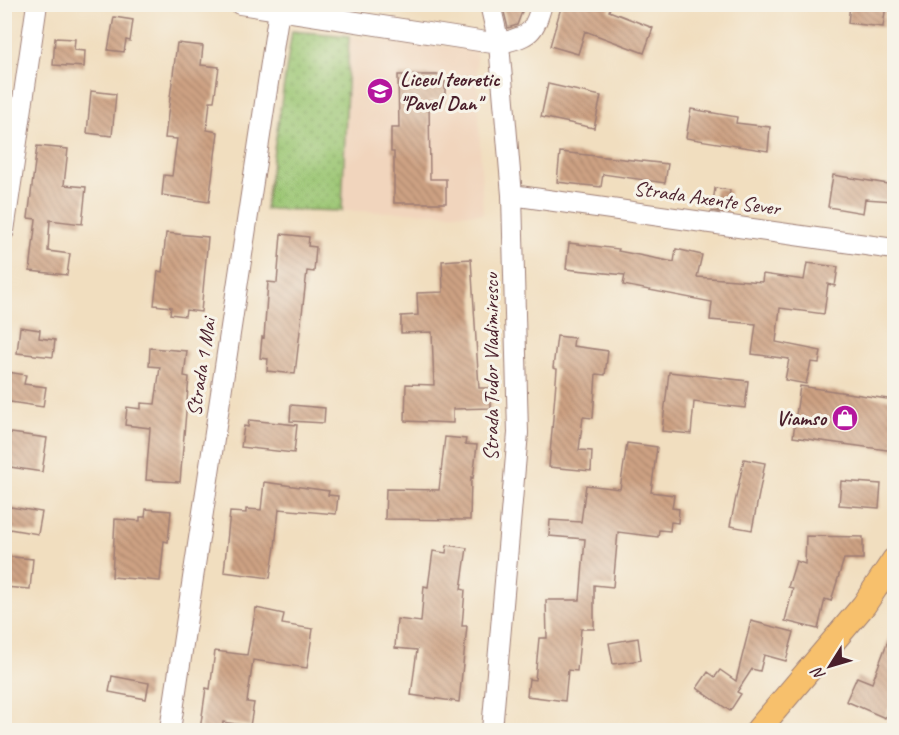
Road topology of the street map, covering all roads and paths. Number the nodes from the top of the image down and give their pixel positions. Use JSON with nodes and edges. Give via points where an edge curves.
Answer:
{"nodes":[{"id":1,"x":37,"y":4,"type":"edge"},
{"id":2,"x":240,"y":4,"type":"edge"},
{"id":3,"x":490,"y":4,"type":"edge"},
{"id":4,"x":542,"y":4,"type":"edge"},
{"id":5,"x":279,"y":10,"type":"junction"},
{"id":6,"x":499,"y":44,"type":"junction"},
{"id":7,"x":10,"y":153,"type":"edge"},
{"id":8,"x":512,"y":195,"type":"junction"},
{"id":9,"x":4,"y":231,"type":"edge"},
{"id":10,"x":894,"y":249,"type":"edge"},
{"id":11,"x":894,"y":560,"type":"edge"},
{"id":12,"x":170,"y":730,"type":"edge"},
{"id":13,"x":492,"y":730,"type":"edge"},
{"id":14,"x":758,"y":730,"type":"edge"}],
"edges":[{"from":1,"to":7,"type":"street"},
{"from":2,"to":5,"type":"street"},
{"from":3,"to":6,"type":"street","name":"Strada Tudor Vladimirescu"},
{"from":4,"to":6,"type":"street","via":[[534,28],[525,36]]},
{"from":5,"to":6,"type":"street"},
{"from":5,"to":12,"type":"street","name":"Strada 1 Mai"},
{"from":6,"to":8,"type":"street","name":"Strada Tudor Vladimirescu"},
{"from":7,"to":9,"type":"street"},
{"from":8,"to":10,"type":"street","name":"Strada Axente Sever"},
{"from":8,"to":13,"type":"street","name":"Strada Tudor Vladimirescu","via":[[518,433]]},
{"from":11,"to":14,"type":"main road","via":[[864,605]]}]}
